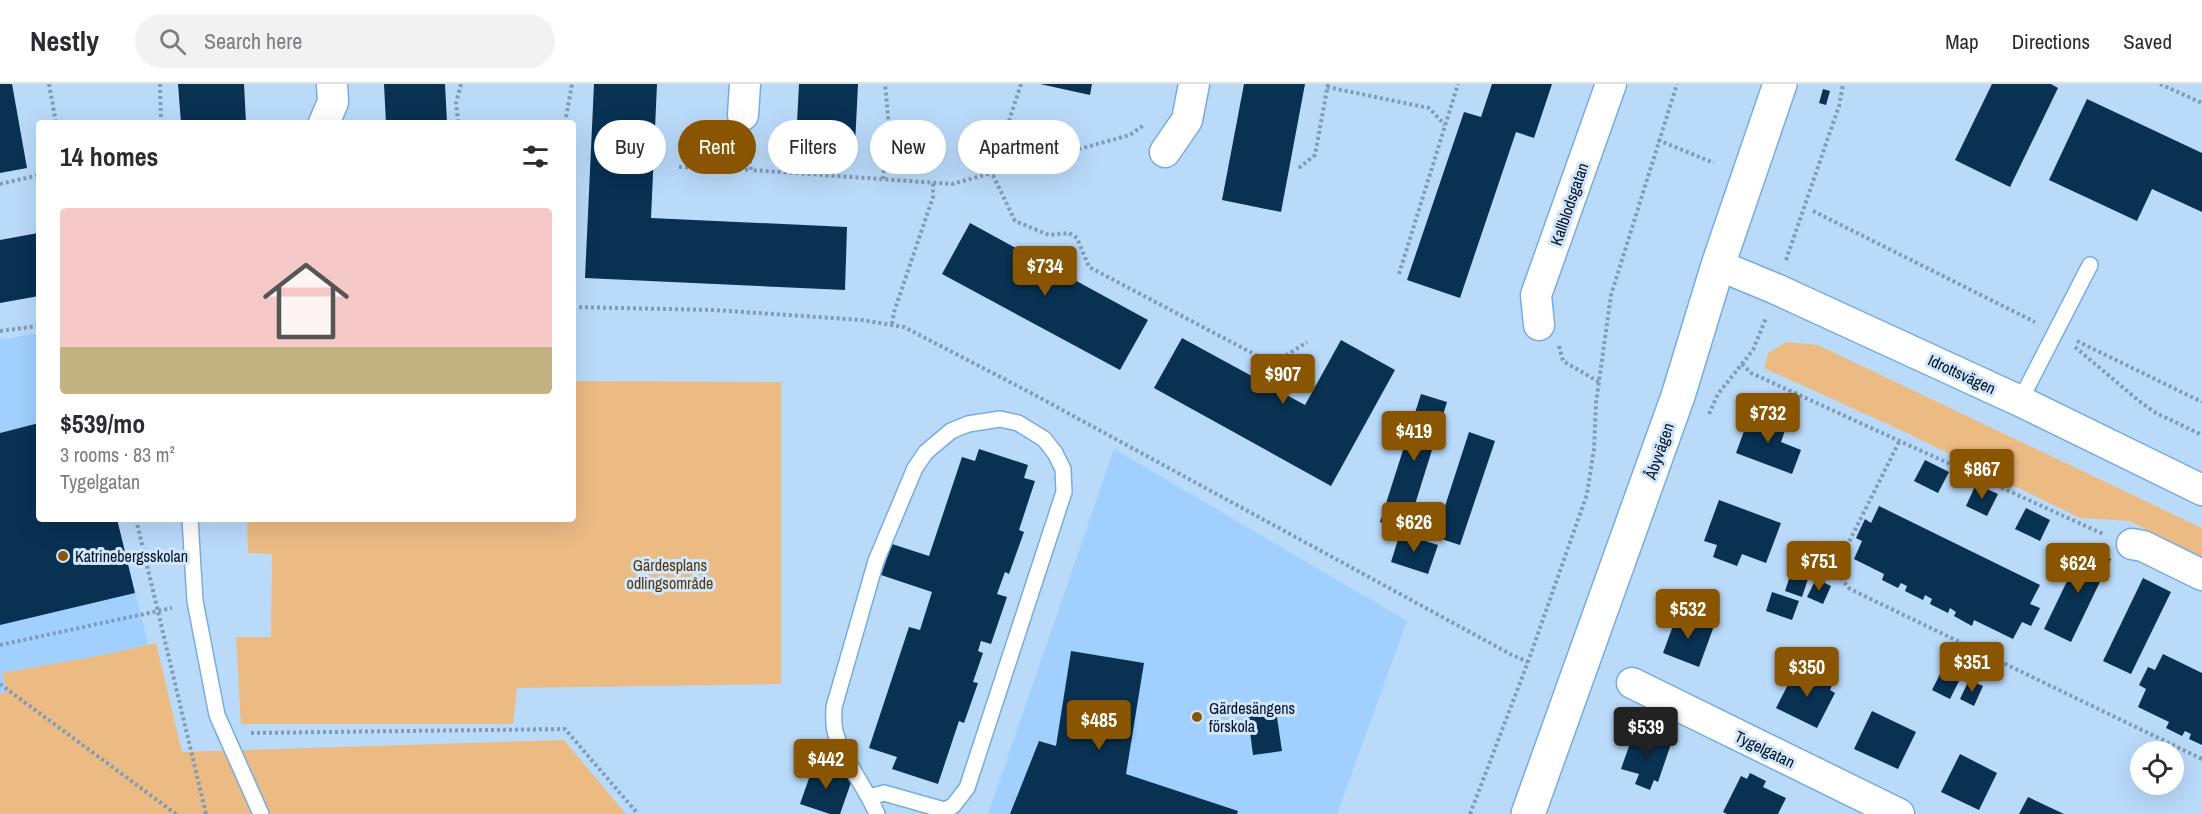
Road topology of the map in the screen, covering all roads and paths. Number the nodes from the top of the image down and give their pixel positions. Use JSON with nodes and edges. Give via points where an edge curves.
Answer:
{"nodes":[{"id":1,"x":49,"y":84,"type":"edge"},
{"id":2,"x":160,"y":84,"type":"edge"},
{"id":3,"x":332,"y":84,"type":"edge"},
{"id":4,"x":461,"y":84,"type":"edge"},
{"id":5,"x":572,"y":84,"type":"edge"},
{"id":6,"x":745,"y":84,"type":"edge"},
{"id":7,"x":885,"y":84,"type":"edge"},
{"id":8,"x":1021,"y":84,"type":"edge"},
{"id":9,"x":1194,"y":84,"type":"edge"},
{"id":10,"x":1458,"y":84,"type":"edge"},
{"id":11,"x":1611,"y":84,"type":"edge"},
{"id":12,"x":1677,"y":84,"type":"edge"},
{"id":13,"x":1780,"y":84,"type":"edge"},
{"id":14,"x":1843,"y":84,"type":"edge"},
{"id":15,"x":2160,"y":84,"type":"edge"},
{"id":16,"x":1327,"y":85,"type":"edge"},
{"id":17,"x":2202,"y":103,"type":"edge"},
{"id":18,"x":743,"y":115,"type":"joint"},
{"id":19,"x":55,"y":120,"type":"edge"},
{"id":20,"x":161,"y":120,"type":"edge"},
{"id":21,"x":325,"y":120,"type":"edge"},
{"id":22,"x":458,"y":120,"type":"edge"},
{"id":23,"x":565,"y":120,"type":"edge"},
{"id":24,"x":744,"y":120,"type":"edge"},
{"id":25,"x":1010,"y":120,"type":"edge"},
{"id":26,"x":1146,"y":123,"type":"dead end"},
{"id":27,"x":1445,"y":125,"type":"junction"},
{"id":28,"x":1658,"y":140,"type":"junction"},
{"id":29,"x":1080,"y":149,"type":"edge"},
{"id":30,"x":1165,"y":152,"type":"dead end"},
{"id":31,"x":1714,"y":163,"type":"dead end"},
{"id":32,"x":1299,"y":168,"type":"dead end"},
{"id":33,"x":756,"y":170,"type":"edge"},
{"id":34,"x":989,"y":174,"type":"edge"},
{"id":35,"x":993,"y":174,"type":"edge"},
{"id":36,"x":36,"y":177,"type":"edge"},
{"id":37,"x":883,"y":179,"type":"junction"},
{"id":38,"x":933,"y":182,"type":"junction"},
{"id":39,"x":0,"y":184,"type":"edge"},
{"id":40,"x":1813,"y":211,"type":"dead end"},
{"id":41,"x":1718,"y":265,"type":"junction"},
{"id":42,"x":2090,"y":265,"type":"dead end"},
{"id":43,"x":1399,"y":274,"type":"dead end"},
{"id":44,"x":1776,"y":289,"type":"junction"},
{"id":45,"x":892,"y":324,"type":"dead end"},
{"id":46,"x":1539,"y":325,"type":"joint"},
{"id":47,"x":36,"y":326,"type":"edge"},
{"id":48,"x":0,"y":331,"type":"edge"},
{"id":49,"x":2055,"y":332,"type":"junction"},
{"id":50,"x":1308,"y":342,"type":"dead end"},
{"id":51,"x":1742,"y":364,"type":"junction"},
{"id":52,"x":1599,"y":381,"type":"junction"},
{"id":53,"x":1718,"y":394,"type":"dead end"},
{"id":54,"x":2020,"y":400,"type":"junction"},
{"id":55,"x":2202,"y":402,"type":"edge"},
{"id":56,"x":2202,"y":435,"type":"edge"},
{"id":57,"x":1899,"y":442,"type":"junction"},
{"id":58,"x":2202,"y":490,"type":"edge"},
{"id":59,"x":137,"y":522,"type":"edge"},
{"id":60,"x":190,"y":522,"type":"edge"},
{"id":61,"x":2132,"y":544,"type":"joint"},
{"id":62,"x":2202,"y":576,"type":"edge"},
{"id":63,"x":157,"y":610,"type":"junction"},
{"id":64,"x":0,"y":645,"type":"edge"},
{"id":65,"x":0,"y":684,"type":"edge"},
{"id":66,"x":1632,"y":684,"type":"dead end"},
{"id":67,"x":226,"y":734,"type":"junction"},
{"id":68,"x":2202,"y":759,"type":"edge"},
{"id":69,"x":870,"y":797,"type":"junction"},
{"id":70,"x":176,"y":814,"type":"edge"},
{"id":71,"x":206,"y":814,"type":"edge"},
{"id":72,"x":261,"y":814,"type":"edge"},
{"id":73,"x":638,"y":814,"type":"edge"},
{"id":74,"x":877,"y":814,"type":"edge"},
{"id":75,"x":1470,"y":814,"type":"edge"},
{"id":76,"x":1528,"y":814,"type":"edge"},
{"id":77,"x":1899,"y":814,"type":"edge"}],
"edges":[{"from":1,"to":19,"type":"path"},
{"from":2,"to":20,"type":"path"},
{"from":3,"to":21,"type":"street","via":[[333,102]]},
{"from":4,"to":22,"type":"path","via":[[456,103]]},
{"from":5,"to":23,"type":"path"},
{"from":6,"to":18,"type":"street"},
{"from":7,"to":37,"type":"path","via":[[889,128]]},
{"from":8,"to":25,"type":"path"},
{"from":9,"to":30,"type":"street","via":[[1186,120]]},
{"from":10,"to":27,"type":"path"},
{"from":11,"to":46,"type":"street","name":"Kallblodsgatan","via":[[1536,296]]},
{"from":12,"to":28,"type":"path"},
{"from":13,"to":41,"type":"street","name":"Åbyvägen"},
{"from":14,"to":44,"type":"path","via":[[1839,106]]},
{"from":15,"to":17,"type":"path"},
{"from":16,"to":27,"type":"path","via":[[1429,108]]},
{"from":16,"to":32,"type":"path","via":[[1315,155]]},
{"from":18,"to":24,"type":"path"},
{"from":26,"to":29,"type":"path","via":[[1130,135]]},
{"from":27,"to":43,"type":"path"},
{"from":28,"to":31,"type":"path"},
{"from":28,"to":52,"type":"path","via":[[1611,295]]},
{"from":33,"to":37,"type":"path"},
{"from":34,"to":38,"type":"path","via":[[952,184]]},
{"from":35,"to":50,"type":"path","via":[[1015,221],[1049,235],[1069,233],[1077,238],[1089,267],[1273,364]]},
{"from":36,"to":39,"type":"path"},
{"from":37,"to":38,"type":"path"},
{"from":38,"to":45,"type":"path","via":[[933,197]]},
{"from":40,"to":49,"type":"path"},
{"from":41,"to":44,"type":"street","name":"Idrottsvägen"},
{"from":41,"to":76,"type":"street","name":"Åbyvägen","via":[[1678,396]]},
{"from":42,"to":49,"type":"lane"},
{"from":44,"to":51,"type":"path","via":[[1753,350]]},
{"from":44,"to":54,"type":"street","name":"Idrottsvägen"},
{"from":46,"to":52,"type":"path","via":[[1556,327],[1563,361]]},
{"from":47,"to":48,"type":"path"},
{"from":49,"to":54,"type":"lane"},
{"from":49,"to":55,"type":"path"},
{"from":49,"to":56,"type":"path","via":[[2139,401]]},
{"from":51,"to":53,"type":"path"},
{"from":51,"to":57,"type":"path","via":[[1751,373]]},
{"from":52,"to":75,"type":"path","via":[[1587,494]]},
{"from":54,"to":58,"type":"street","name":"Idrottsvägen"},
{"from":57,"to":61,"type":"path"},
{"from":57,"to":68,"type":"path","via":[[1839,562],[1842,581],[1850,589]]},
{"from":59,"to":63,"type":"path"},
{"from":60,"to":67,"type":"lane","via":[[195,601],[218,715]]},
{"from":61,"to":62,"type":"street"},
{"from":63,"to":64,"type":"path"},
{"from":63,"to":71,"type":"path"},
{"from":65,"to":70,"type":"path"},
{"from":66,"to":77,"type":"street","name":"Tygelgatan"},
{"from":67,"to":72,"type":"lane"},
{"from":67,"to":73,"type":"path","via":[[565,729]]},
{"from":69,"to":69,"type":"lane","via":[[843,751],[835,730],[834,707],[876,561],[910,478],[926,452],[951,431],[968,424],[1000,419],[1017,423],[1044,439],[1055,453],[1063,469],[1064,492],[967,788],[953,806],[944,810],[884,793]]},
{"from":69,"to":74,"type":"lane"}]}
